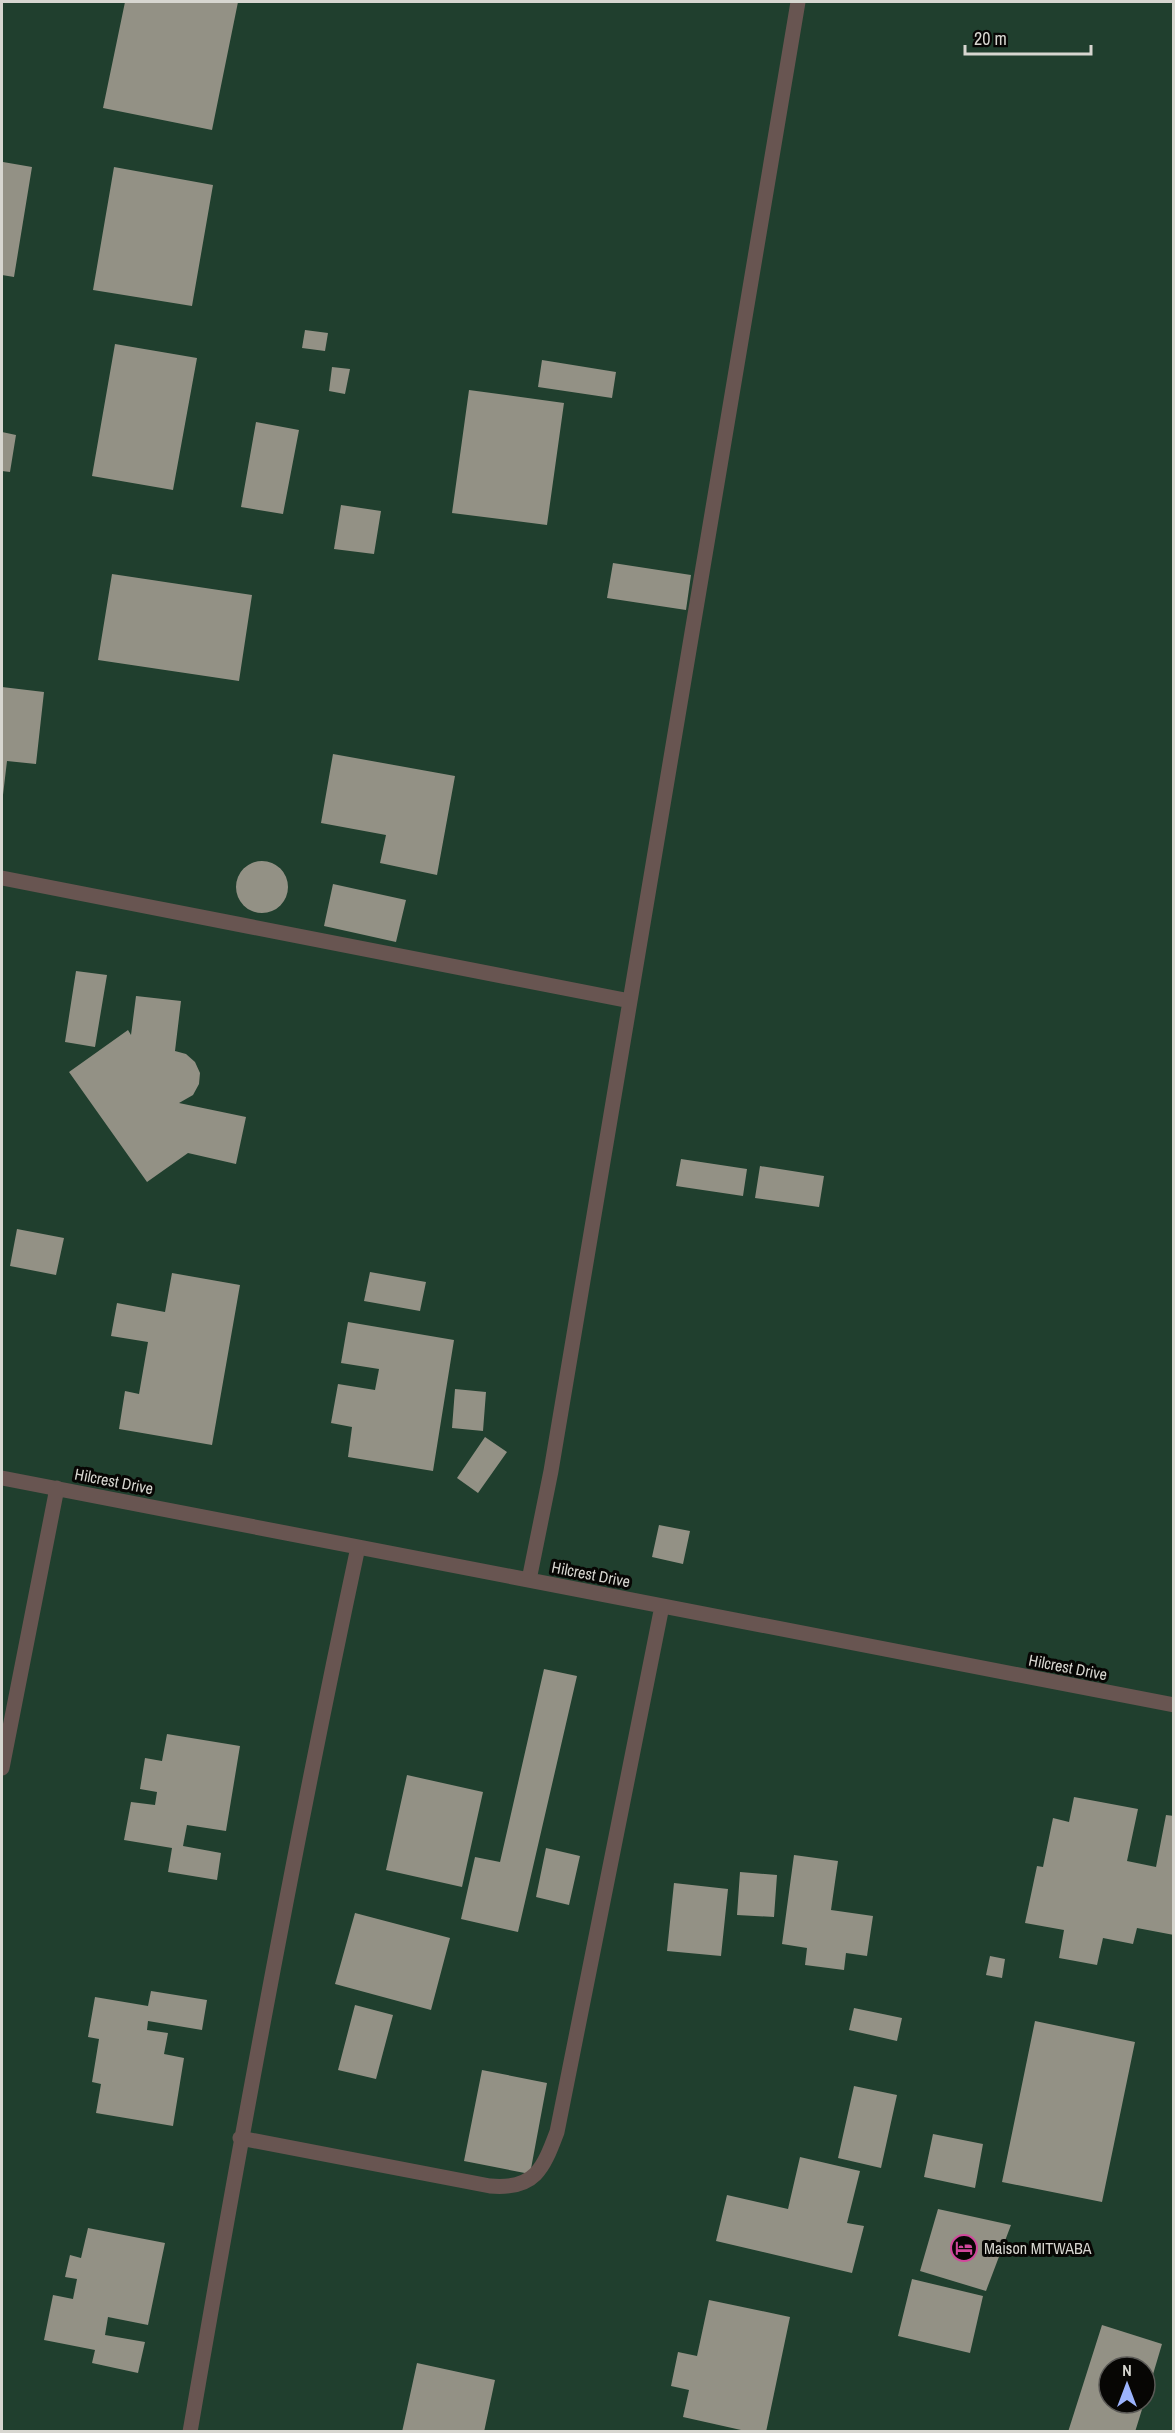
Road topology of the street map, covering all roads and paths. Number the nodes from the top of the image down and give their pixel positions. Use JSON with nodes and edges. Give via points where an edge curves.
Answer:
{"nodes":[{"id":1,"x":798,"y":2,"type":"edge"},
{"id":2,"x":2,"y":878,"type":"edge"},
{"id":3,"x":630,"y":1001,"type":"junction"},
{"id":4,"x":2,"y":1478,"type":"edge"},
{"id":5,"x":57,"y":1488,"type":"junction"},
{"id":6,"x":358,"y":1547,"type":"junction"},
{"id":7,"x":529,"y":1580,"type":"junction"},
{"id":8,"x":662,"y":1606,"type":"junction"},
{"id":9,"x":1173,"y":1705,"type":"edge"},
{"id":10,"x":2,"y":1768,"type":"edge"},
{"id":11,"x":240,"y":2138,"type":"junction"},
{"id":12,"x":190,"y":2432,"type":"edge"}],
"edges":[{"from":1,"to":3,"type":"street"},
{"from":2,"to":3,"type":"street"},
{"from":3,"to":7,"type":"street"},
{"from":4,"to":5,"type":"street","name":"Hilcrest Drive"},
{"from":5,"to":6,"type":"street","name":"Hilcrest Drive"},
{"from":5,"to":10,"type":"street"},
{"from":6,"to":7,"type":"street","name":"Hilcrest Drive"},
{"from":6,"to":11,"type":"street","via":[[313,1756]]},
{"from":7,"to":8,"type":"street","name":"Hilcrest Drive"},
{"from":8,"to":9,"type":"street","name":"Hilcrest Drive"},
{"from":8,"to":11,"type":"street","via":[[557,2132],[540,2171],[519,2185],[490,2186]]},
{"from":11,"to":12,"type":"street"}]}
